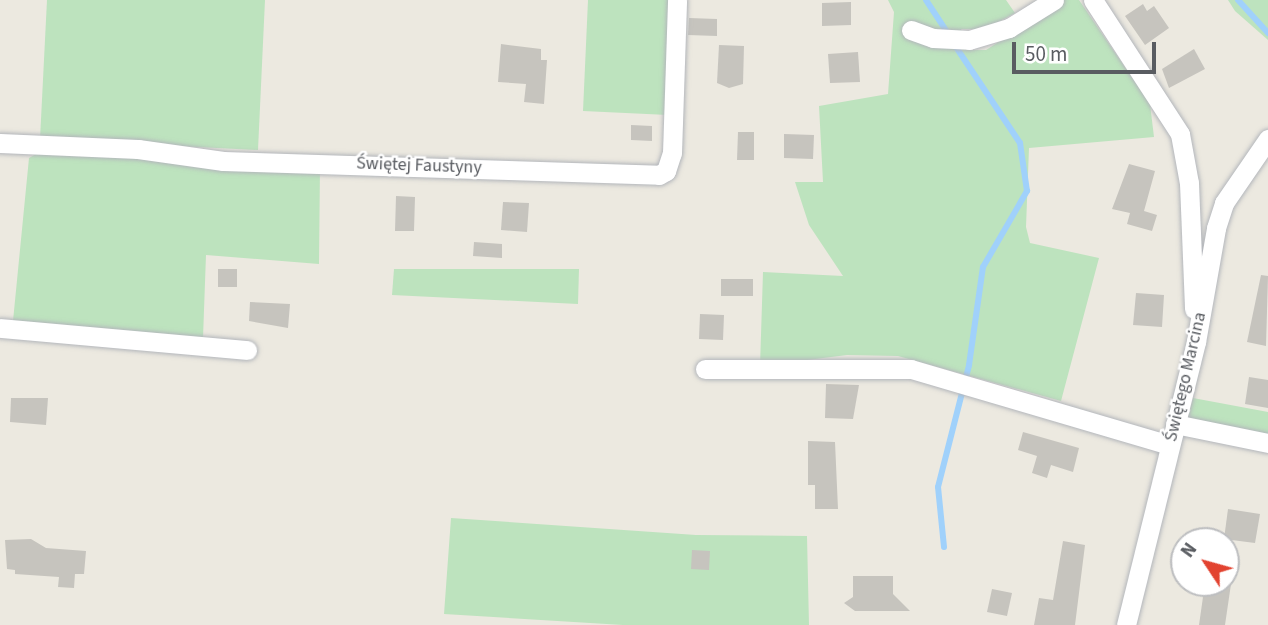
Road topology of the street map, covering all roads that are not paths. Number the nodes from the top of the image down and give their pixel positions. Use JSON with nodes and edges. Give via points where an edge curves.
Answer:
{"nodes":[{"id":1,"x":677,"y":0,"type":"edge"},
{"id":2,"x":1054,"y":0,"type":"edge"},
{"id":3,"x":1093,"y":0,"type":"edge"},
{"id":4,"x":911,"y":30,"type":"dead end"},
{"id":5,"x":1268,"y":139,"type":"edge"},
{"id":6,"x":0,"y":143,"type":"edge"},
{"id":7,"x":0,"y":328,"type":"edge"},
{"id":8,"x":1196,"y":342,"type":"junction"},
{"id":9,"x":247,"y":350,"type":"dead end"},
{"id":10,"x":705,"y":369,"type":"dead end"},
{"id":11,"x":1175,"y":424,"type":"junction"},
{"id":12,"x":1268,"y":443,"type":"edge"},
{"id":13,"x":1170,"y":445,"type":"junction"},
{"id":14,"x":1126,"y":625,"type":"edge"}],
"edges":[{"from":1,"to":6,"type":"street","name":"Świętej Faustyny","via":[[673,153],[666,171],[659,174],[223,161],[138,149]]},
{"from":2,"to":4,"type":"street","via":[[1009,28],[981,37],[933,38]]},
{"from":3,"to":8,"type":"street","via":[[1180,134],[1189,183]]},
{"from":5,"to":8,"type":"street","name":"Świętego Marcina","via":[[1224,203]]},
{"from":7,"to":9,"type":"street"},
{"from":8,"to":11,"type":"street","name":"Świętego Marcina"},
{"from":10,"to":13,"type":"street","via":[[911,369]]},
{"from":11,"to":12,"type":"street"},
{"from":11,"to":13,"type":"street","name":"Świętego Marcina"},
{"from":13,"to":14,"type":"street","name":"Świętego Marcina"}]}
